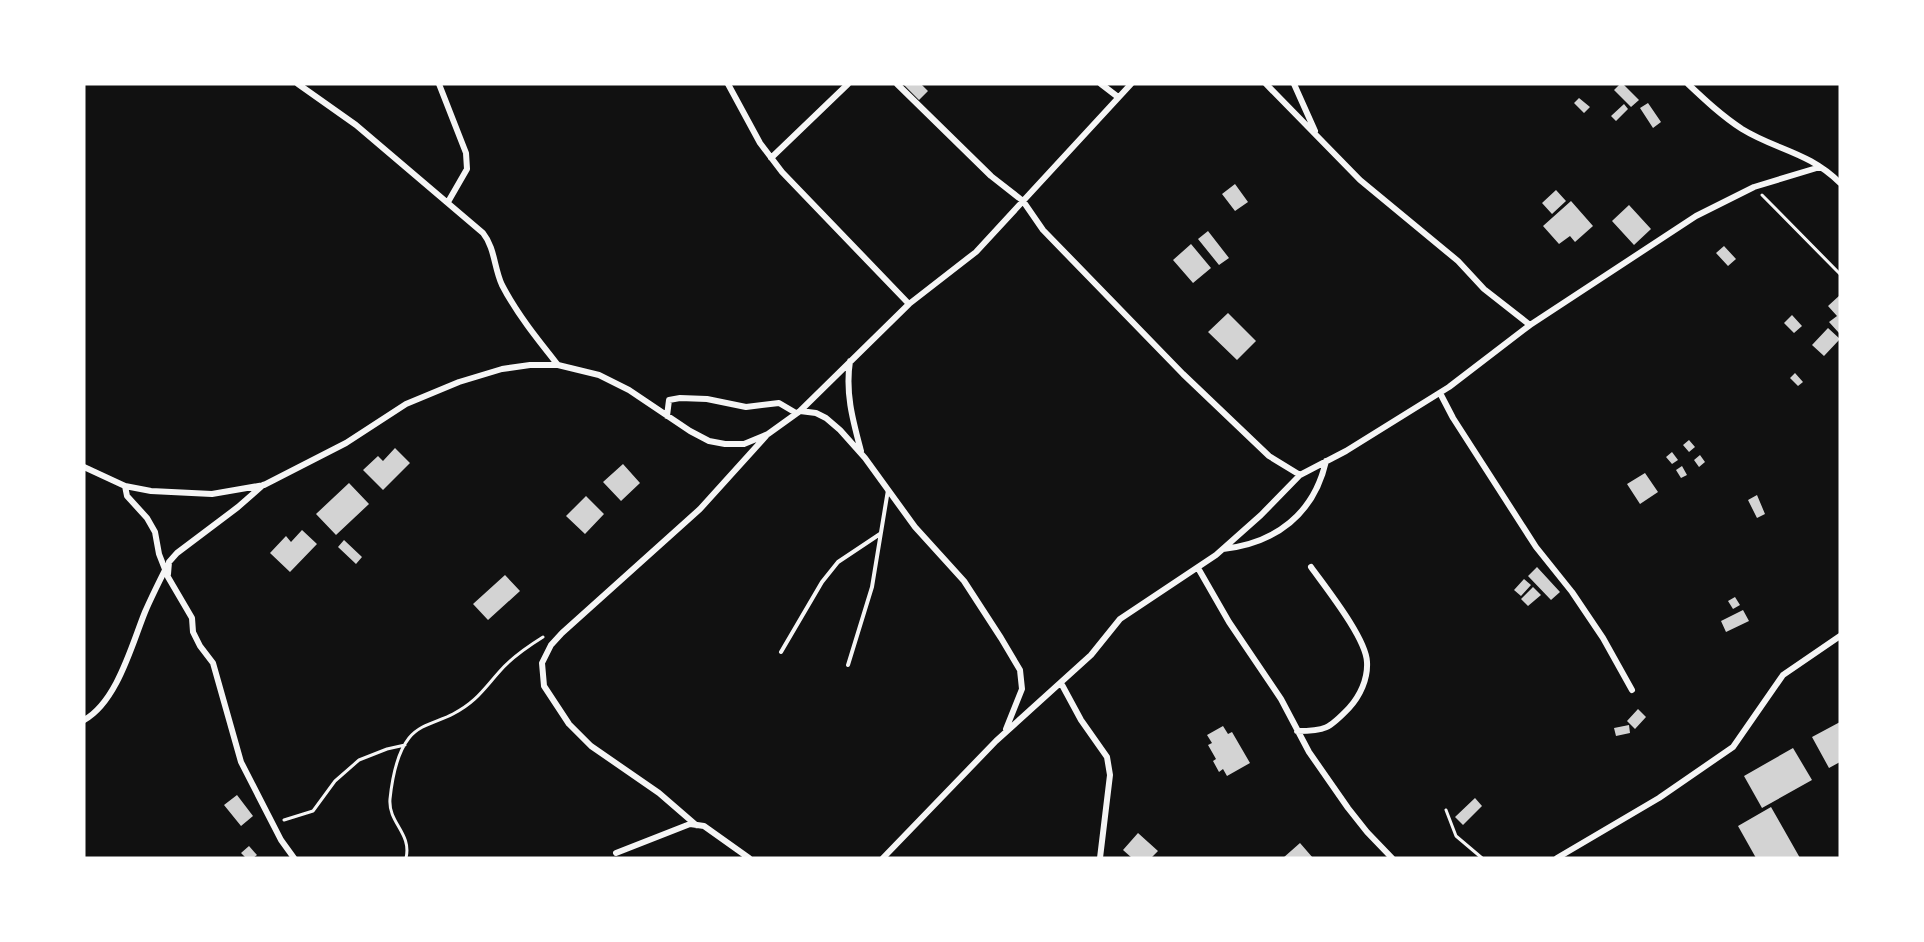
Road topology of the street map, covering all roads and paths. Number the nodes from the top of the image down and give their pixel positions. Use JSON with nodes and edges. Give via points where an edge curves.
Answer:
{"nodes":[{"id":1,"x":298,"y":84,"type":"edge"},
{"id":2,"x":439,"y":84,"type":"edge"},
{"id":3,"x":728,"y":84,"type":"edge"},
{"id":4,"x":848,"y":84,"type":"edge"},
{"id":5,"x":897,"y":84,"type":"edge"},
{"id":6,"x":1101,"y":84,"type":"edge"},
{"id":7,"x":1131,"y":84,"type":"edge"},
{"id":8,"x":1266,"y":84,"type":"edge"},
{"id":9,"x":1294,"y":84,"type":"edge"},
{"id":10,"x":1688,"y":84,"type":"edge"},
{"id":11,"x":1118,"y":97,"type":"junction"},
{"id":12,"x":1316,"y":135,"type":"junction"},
{"id":13,"x":771,"y":158,"type":"junction"},
{"id":14,"x":1820,"y":167,"type":"junction"},
{"id":15,"x":1840,"y":183,"type":"edge"},
{"id":16,"x":1754,"y":187,"type":"junction"},
{"id":17,"x":1023,"y":201,"type":"junction"},
{"id":18,"x":448,"y":202,"type":"junction"},
{"id":19,"x":1840,"y":274,"type":"edge"},
{"id":20,"x":909,"y":304,"type":"junction"},
{"id":21,"x":1530,"y":325,"type":"junction"},
{"id":22,"x":851,"y":360,"type":"junction"},
{"id":23,"x":558,"y":365,"type":"junction"},
{"id":24,"x":1440,"y":393,"type":"junction"},
{"id":25,"x":798,"y":412,"type":"junction"},
{"id":26,"x":667,"y":416,"type":"junction"},
{"id":27,"x":768,"y":434,"type":"junction"},
{"id":28,"x":862,"y":455,"type":"junction"},
{"id":29,"x":1326,"y":461,"type":"junction"},
{"id":30,"x":84,"y":467,"type":"edge"},
{"id":31,"x":1300,"y":475,"type":"junction"},
{"id":32,"x":264,"y":485,"type":"junction"},
{"id":33,"x":125,"y":486,"type":"junction"},
{"id":34,"x":888,"y":490,"type":"junction"},
{"id":35,"x":880,"y":534,"type":"junction"},
{"id":36,"x":1222,"y":549,"type":"junction"},
{"id":37,"x":1311,"y":567,"type":"dead end"},
{"id":38,"x":1198,"y":568,"type":"junction"},
{"id":39,"x":165,"y":570,"type":"junction"},
{"id":40,"x":168,"y":577,"type":"junction"},
{"id":41,"x":548,"y":634,"type":"dead end"},
{"id":42,"x":1840,"y":636,"type":"edge"},
{"id":43,"x":781,"y":652,"type":"dead end"},
{"id":44,"x":848,"y":664,"type":"dead end"},
{"id":45,"x":1061,"y":683,"type":"junction"},
{"id":46,"x":1632,"y":690,"type":"dead end"},
{"id":47,"x":84,"y":720,"type":"edge"},
{"id":48,"x":1297,"y":731,"type":"junction"},
{"id":49,"x":1005,"y":733,"type":"junction"},
{"id":50,"x":405,"y":745,"type":"junction"},
{"id":51,"x":1446,"y":810,"type":"dead end"},
{"id":52,"x":273,"y":825,"type":"junction"},
{"id":53,"x":696,"y":825,"type":"junction"},
{"id":54,"x":616,"y":853,"type":"dead end"},
{"id":55,"x":294,"y":858,"type":"edge"},
{"id":56,"x":406,"y":858,"type":"edge"},
{"id":57,"x":749,"y":858,"type":"edge"},
{"id":58,"x":883,"y":858,"type":"edge"},
{"id":59,"x":1100,"y":858,"type":"edge"},
{"id":60,"x":1392,"y":858,"type":"edge"},
{"id":61,"x":1482,"y":858,"type":"edge"},
{"id":62,"x":1557,"y":858,"type":"edge"}],
"edges":[{"from":1,"to":18,"type":"street","via":[[356,125]]},
{"from":2,"to":18,"type":"street","via":[[466,153],[467,169]]},
{"from":3,"to":13,"type":"street"},
{"from":4,"to":13,"type":"street"},
{"from":5,"to":17,"type":"street","via":[[991,176]]},
{"from":6,"to":11,"type":"street"},
{"from":7,"to":11,"type":"street"},
{"from":8,"to":12,"type":"street"},
{"from":9,"to":12,"type":"street"},
{"from":10,"to":14,"type":"street","via":[[1743,129],[1801,154]]},
{"from":11,"to":17,"type":"street"},
{"from":12,"to":21,"type":"street","via":[[1360,180]]},
{"from":13,"to":20,"type":"street"},
{"from":14,"to":15,"type":"street"},
{"from":14,"to":16,"type":"street"},
{"from":16,"to":19,"type":"path"},
{"from":16,"to":21,"type":"street","via":[[1672,231]]},
{"from":17,"to":20,"type":"street","via":[[976,252]]},
{"from":17,"to":31,"type":"street","via":[[1043,230],[1183,374],[1269,456]]},
{"from":18,"to":23,"type":"street","via":[[487,238],[501,283]]},
{"from":20,"to":22,"type":"street"},
{"from":21,"to":24,"type":"street"},
{"from":22,"to":25,"type":"street"},
{"from":22,"to":28,"type":"street","via":[[847,390]]},
{"from":23,"to":26,"type":"street","via":[[599,375]]},
{"from":23,"to":32,"type":"street","via":[[511,368],[459,382],[406,404],[346,443]]},
{"from":24,"to":29,"type":"street"},
{"from":24,"to":46,"type":"street","via":[[1536,547],[1604,638]]},
{"from":25,"to":26,"type":"street","via":[[779,403],[746,407],[680,398],[669,400]]},
{"from":25,"to":27,"type":"street"},
{"from":25,"to":28,"type":"street","via":[[826,418]]},
{"from":26,"to":27,"type":"street","via":[[709,441],[725,444],[744,444]]},
{"from":27,"to":53,"type":"street","via":[[700,509],[562,633],[542,663],[544,686],[569,724],[591,746]]},
{"from":28,"to":34,"type":"street"},
{"from":29,"to":31,"type":"street"},
{"from":29,"to":36,"type":"street","via":[[1314,497],[1300,514],[1261,541]]},
{"from":30,"to":33,"type":"street"},
{"from":31,"to":36,"type":"street"},
{"from":32,"to":33,"type":"street","via":[[212,494]]},
{"from":32,"to":40,"type":"street","via":[[177,553],[169,562]]},
{"from":33,"to":39,"type":"street","via":[[127,496],[155,532]]},
{"from":34,"to":35,"type":"lane"},
{"from":34,"to":49,"type":"street","via":[[915,528],[964,581],[1016,661],[1022,689]]},
{"from":35,"to":43,"type":"lane","via":[[838,562]]},
{"from":35,"to":44,"type":"lane","via":[[872,587]]},
{"from":36,"to":38,"type":"street"},
{"from":37,"to":48,"type":"street","via":[[1351,626],[1367,662],[1362,690],[1336,721],[1320,731]]},
{"from":38,"to":45,"type":"street","via":[[1120,619],[1091,655]]},
{"from":38,"to":48,"type":"street"},
{"from":39,"to":40,"type":"street"},
{"from":39,"to":47,"type":"street","via":[[111,692]]},
{"from":40,"to":52,"type":"street","via":[[192,618],[196,639],[213,663],[241,762]]},
{"from":41,"to":50,"type":"path","via":[[510,661],[470,704],[417,730]]},
{"from":42,"to":62,"type":"street","via":[[1783,675],[1733,747],[1659,798]]},
{"from":45,"to":49,"type":"street"},
{"from":45,"to":59,"type":"street","via":[[1107,757],[1110,775]]},
{"from":48,"to":60,"type":"street","via":[[1348,808]]},
{"from":49,"to":58,"type":"street"},
{"from":50,"to":52,"type":"path","via":[[359,760],[335,781],[313,811]]},
{"from":50,"to":56,"type":"path","via":[[391,787],[389,809],[404,837]]},
{"from":51,"to":61,"type":"path","via":[[1456,836]]},
{"from":52,"to":55,"type":"street"},
{"from":53,"to":54,"type":"street","via":[[672,829]]},
{"from":53,"to":57,"type":"street","via":[[704,826]]}]}
